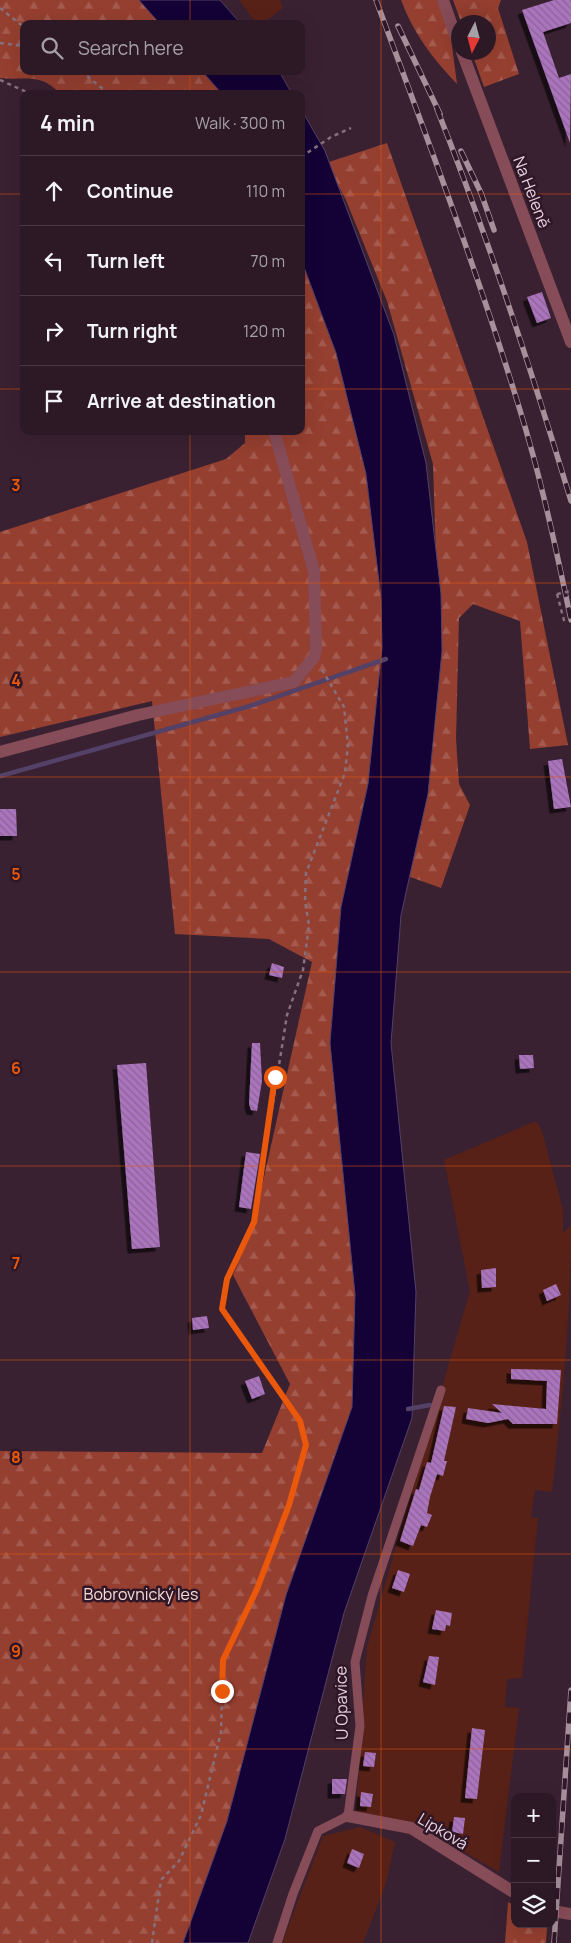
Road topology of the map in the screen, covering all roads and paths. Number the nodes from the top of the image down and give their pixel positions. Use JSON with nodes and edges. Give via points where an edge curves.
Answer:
{"nodes":[{"id":1,"x":443,"y":0,"type":"edge"},
{"id":2,"x":0,"y":8,"type":"edge"},
{"id":3,"x":451,"y":23,"type":"edge"},
{"id":4,"x":20,"y":24,"type":"edge"},
{"id":5,"x":0,"y":43,"type":"edge"},
{"id":6,"x":20,"y":46,"type":"edge"},
{"id":7,"x":465,"y":60,"type":"edge"},
{"id":8,"x":86,"y":75,"type":"edge"},
{"id":9,"x":0,"y":80,"type":"edge"},
{"id":10,"x":22,"y":90,"type":"edge"},
{"id":11,"x":103,"y":90,"type":"edge"},
{"id":12,"x":351,"y":128,"type":"dead end"},
{"id":13,"x":305,"y":154,"type":"edge"},
{"id":14,"x":571,"y":342,"type":"edge"},
{"id":15,"x":275,"y":435,"type":"edge"},
{"id":16,"x":571,"y":591,"type":"edge"},
{"id":17,"x":565,"y":624,"type":"dead end"},
{"id":18,"x":314,"y":657,"type":"junction"},
{"id":19,"x":0,"y":752,"type":"edge"},
{"id":20,"x":441,"y":1390,"type":"dead end"},
{"id":21,"x":348,"y":1816,"type":"junction"},
{"id":22,"x":511,"y":1890,"type":"edge"},
{"id":23,"x":556,"y":1912,"type":"edge"},
{"id":24,"x":571,"y":1914,"type":"edge"},
{"id":25,"x":152,"y":1943,"type":"edge"},
{"id":26,"x":277,"y":1943,"type":"edge"}],
"edges":[{"from":1,"to":3,"type":"street"},
{"from":2,"to":4,"type":"path"},
{"from":5,"to":6,"type":"path"},
{"from":7,"to":14,"type":"street","name":"Na Heleně"},
{"from":8,"to":11,"type":"path"},
{"from":9,"to":10,"type":"path"},
{"from":12,"to":13,"type":"path","via":[[330,137]]},
{"from":15,"to":18,"type":"street","via":[[314,571]]},
{"from":16,"to":17,"type":"path","bridge":true,"via":[[558,594]]},
{"from":18,"to":19,"type":"street","via":[[294,682],[138,715]]},
{"from":18,"to":25,"type":"path","via":[[344,707],[348,745],[345,773],[306,873],[305,901],[309,924],[303,970],[287,1015],[254,1222],[227,1279],[222,1309],[300,1421],[306,1445],[289,1505],[257,1589],[223,1660],[221,1732],[201,1815],[179,1861],[161,1880]]},
{"from":20,"to":21,"type":"lane","name":"U Opavice","via":[[372,1596],[355,1662],[360,1726]]},
{"from":21,"to":22,"type":"street","name":"Lipková","via":[[411,1828]]},
{"from":21,"to":26,"type":"lane","via":[[318,1831]]},
{"from":23,"to":24,"type":"street"}]}
